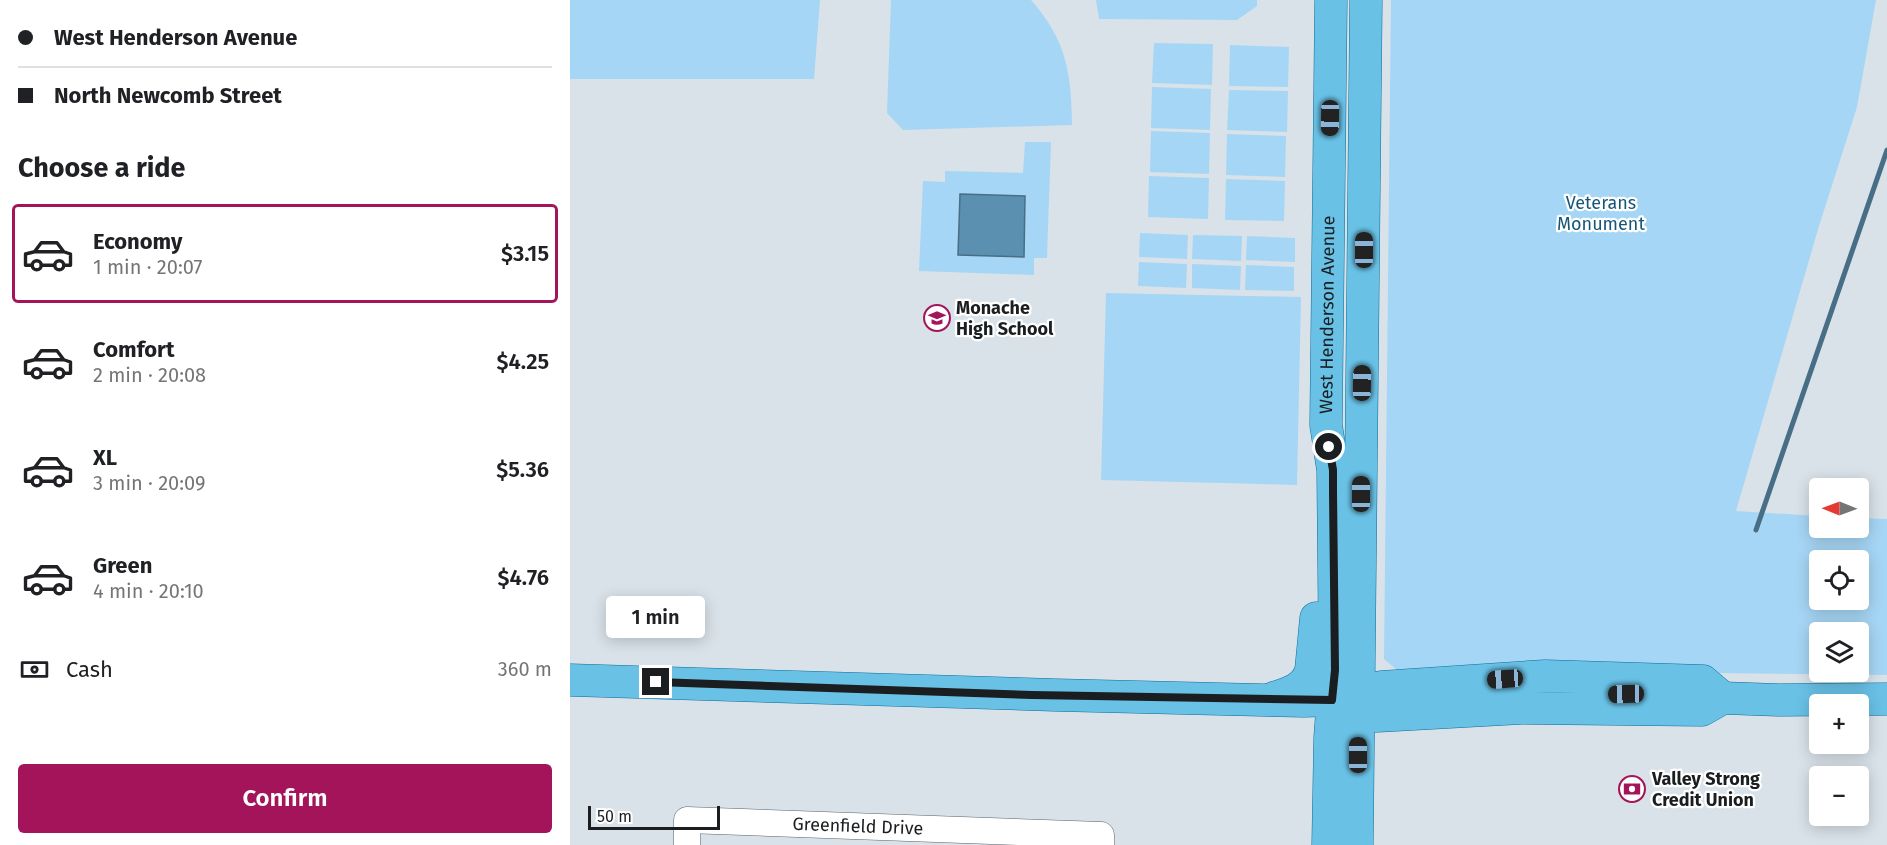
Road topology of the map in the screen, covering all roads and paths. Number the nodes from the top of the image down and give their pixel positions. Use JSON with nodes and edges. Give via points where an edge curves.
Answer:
{"nodes":[{"id":1,"x":1331,"y":0,"type":"edge"},
{"id":2,"x":1351,"y":0,"type":"edge"},
{"id":3,"x":1366,"y":0,"type":"edge"},
{"id":4,"x":1365,"y":140,"type":"junction"},
{"id":5,"x":1326,"y":425,"type":"junction"},
{"id":6,"x":570,"y":680,"type":"edge"},
{"id":7,"x":1674,"y":680,"type":"junction"},
{"id":8,"x":1723,"y":698,"type":"junction"},
{"id":9,"x":1887,"y":699,"type":"edge"},
{"id":10,"x":1263,"y":700,"type":"junction"},
{"id":11,"x":1350,"y":702,"type":"junction"},
{"id":12,"x":1568,"y":709,"type":"junction"},
{"id":13,"x":687,"y":833,"type":"edge"},
{"id":14,"x":1101,"y":840,"type":"edge"},
{"id":15,"x":1329,"y":845,"type":"edge"},
{"id":16,"x":1357,"y":845,"type":"edge"}],
"edges":[{"from":1,"to":5,"type":"main road","name":"West Henderson Avenue"},
{"from":2,"to":4,"type":"main road","via":[[1349,73],[1353,116]]},
{"from":3,"to":4,"type":"main road","name":"West Henderson Avenue"},
{"from":4,"to":11,"type":"main road","name":"West Henderson Avenue"},
{"from":5,"to":10,"type":"main road","via":[[1311,670],[1302,686]]},
{"from":5,"to":11,"type":"main road","name":"West Henderson Avenue","via":[[1333,470],[1335,670]]},
{"from":6,"to":10,"type":"main road"},
{"from":7,"to":8,"type":"main road","via":[[1703,681]]},
{"from":7,"to":11,"type":"main road","via":[[1545,676]]},
{"from":7,"to":12,"type":"main road","via":[[1642,694],[1593,694]]},
{"from":8,"to":9,"type":"main road"},
{"from":8,"to":12,"type":"main road","via":[[1701,710]]},
{"from":10,"to":11,"type":"main road"},
{"from":11,"to":12,"type":"main road"},
{"from":11,"to":15,"type":"main road","name":"West Henderson Avenue","via":[[1330,738]]},
{"from":11,"to":16,"type":"main road","name":"West Henderson Avenue"},
{"from":13,"to":14,"type":"street","name":"Greenfield Drive"}]}
